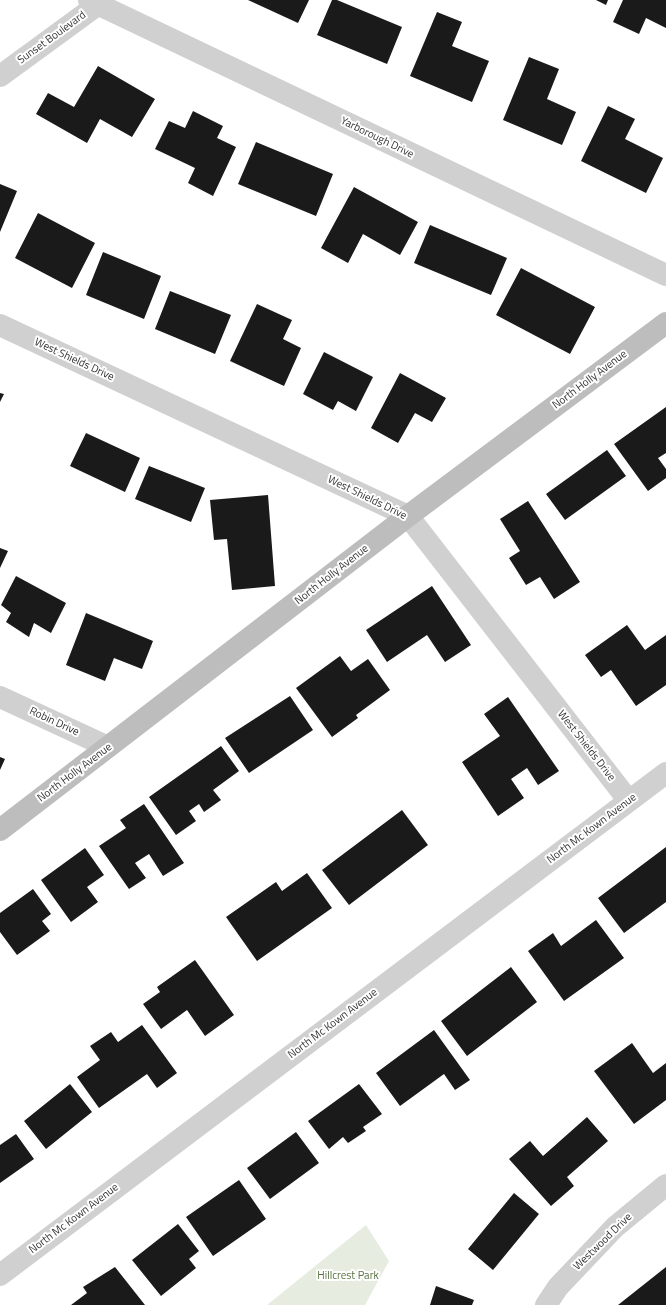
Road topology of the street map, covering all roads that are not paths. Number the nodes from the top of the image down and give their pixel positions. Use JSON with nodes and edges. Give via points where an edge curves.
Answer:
{"nodes":[{"id":1,"x":97,"y":1,"type":"edge"},
{"id":2,"x":0,"y":76,"type":"edge"},
{"id":3,"x":666,"y":275,"type":"edge"},
{"id":4,"x":666,"y":323,"type":"edge"},
{"id":5,"x":0,"y":325,"type":"edge"},
{"id":6,"x":408,"y":516,"type":"junction"},
{"id":7,"x":0,"y":698,"type":"edge"},
{"id":8,"x":108,"y":748,"type":"junction"},
{"id":9,"x":666,"y":773,"type":"edge"},
{"id":10,"x":629,"y":801,"type":"junction"},
{"id":11,"x":0,"y":830,"type":"edge"},
{"id":12,"x":666,"y":1184,"type":"edge"},
{"id":13,"x":0,"y":1275,"type":"edge"},
{"id":14,"x":546,"y":1305,"type":"edge"}],
"edges":[{"from":1,"to":2,"type":"street","name":"Sunset Boulevard"},
{"from":1,"to":3,"type":"street","name":"Yarborough Drive"},
{"from":4,"to":6,"type":"street","name":"North Holly Avenue"},
{"from":5,"to":6,"type":"street","name":"West Shields Drive"},
{"from":6,"to":8,"type":"street","name":"North Holly Avenue"},
{"from":6,"to":10,"type":"street","name":"West Shields Drive"},
{"from":7,"to":8,"type":"street","name":"Robin Drive"},
{"from":8,"to":11,"type":"street","name":"North Holly Avenue"},
{"from":9,"to":10,"type":"street","name":"North Mc Kown Avenue"},
{"from":10,"to":13,"type":"street","name":"North Mc Kown Avenue"},
{"from":12,"to":14,"type":"street","name":"Westwood Drive","via":[[615,1227],[558,1287]]}]}
